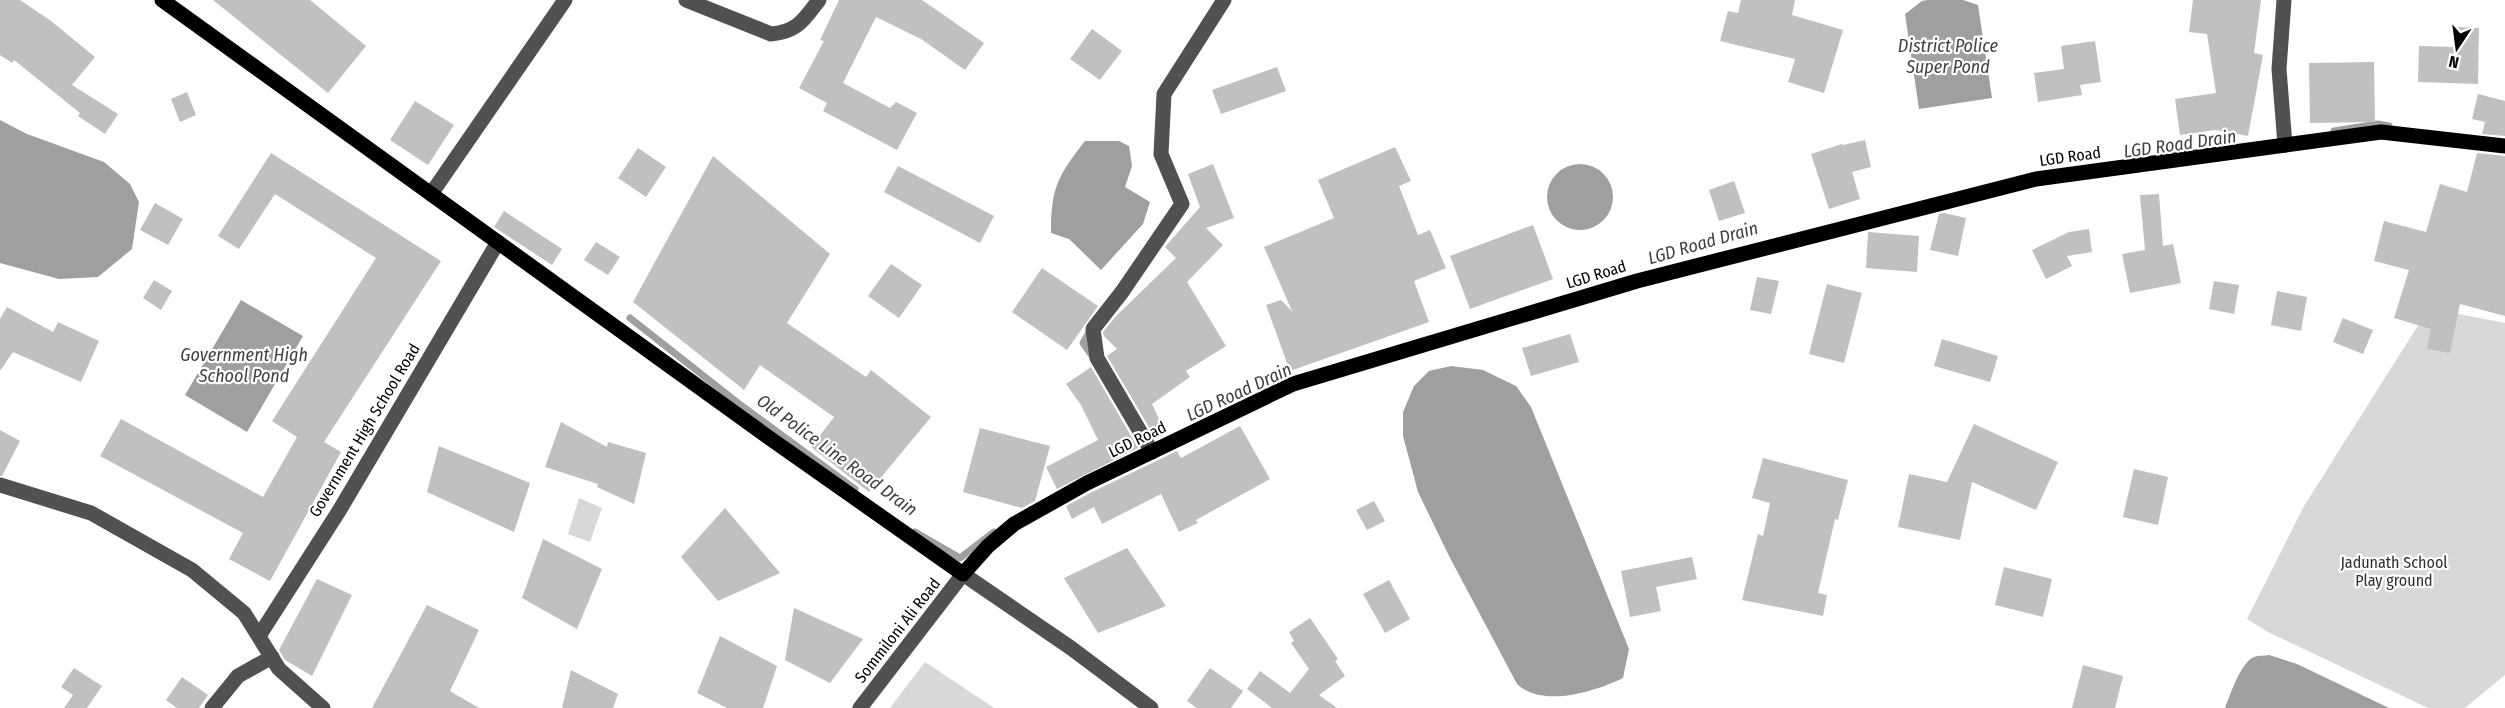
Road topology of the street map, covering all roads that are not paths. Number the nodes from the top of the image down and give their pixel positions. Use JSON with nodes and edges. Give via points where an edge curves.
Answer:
{"nodes":[{"id":1,"x":162,"y":0,"type":"edge"},
{"id":2,"x":565,"y":0,"type":"edge"},
{"id":3,"x":686,"y":0,"type":"edge"},
{"id":4,"x":819,"y":0,"type":"edge"},
{"id":5,"x":1224,"y":0,"type":"edge"},
{"id":6,"x":2284,"y":0,"type":"edge"},
{"id":7,"x":2285,"y":145,"type":"junction"},
{"id":8,"x":2505,"y":146,"type":"edge"},
{"id":9,"x":431,"y":194,"type":"junction"},
{"id":10,"x":498,"y":242,"type":"junction"},
{"id":11,"x":1152,"y":452,"type":"junction"},
{"id":12,"x":0,"y":485,"type":"edge"},
{"id":13,"x":963,"y":574,"type":"junction"},
{"id":14,"x":259,"y":636,"type":"junction"},
{"id":15,"x":272,"y":657,"type":"junction"},
{"id":16,"x":212,"y":708,"type":"edge"},
{"id":17,"x":323,"y":708,"type":"edge"},
{"id":18,"x":860,"y":708,"type":"edge"},
{"id":19,"x":1151,"y":708,"type":"edge"}],
"edges":[{"from":1,"to":9,"type":"main road"},
{"from":2,"to":9,"type":"street"},
{"from":3,"to":4,"type":"street","via":[[771,34],[786,33],[799,26]]},
{"from":5,"to":11,"type":"street","via":[[1164,94],[1161,154],[1182,204],[1093,329],[1097,358]]},
{"from":6,"to":7,"type":"street","via":[[2280,69]]},
{"from":7,"to":8,"type":"main road","name":"LGD Road","via":[[2381,132]]},
{"from":7,"to":11,"type":"main road","name":"LGD Road","via":[[2036,179],[1637,281],[1293,384]]},
{"from":9,"to":10,"type":"main road"},
{"from":10,"to":13,"type":"main road"},
{"from":10,"to":14,"type":"street","name":"Government High School Road","via":[[339,511]]},
{"from":11,"to":13,"type":"main road","name":"LGD Road","via":[[1014,524]]},
{"from":12,"to":14,"type":"street","via":[[92,513],[192,570],[244,613]]},
{"from":13,"to":18,"type":"street","name":"Sommiloni Ali Road"},
{"from":13,"to":19,"type":"street"},
{"from":14,"to":15,"type":"street"},
{"from":15,"to":16,"type":"street","via":[[238,676]]},
{"from":15,"to":17,"type":"street","via":[[279,669]]}]}
